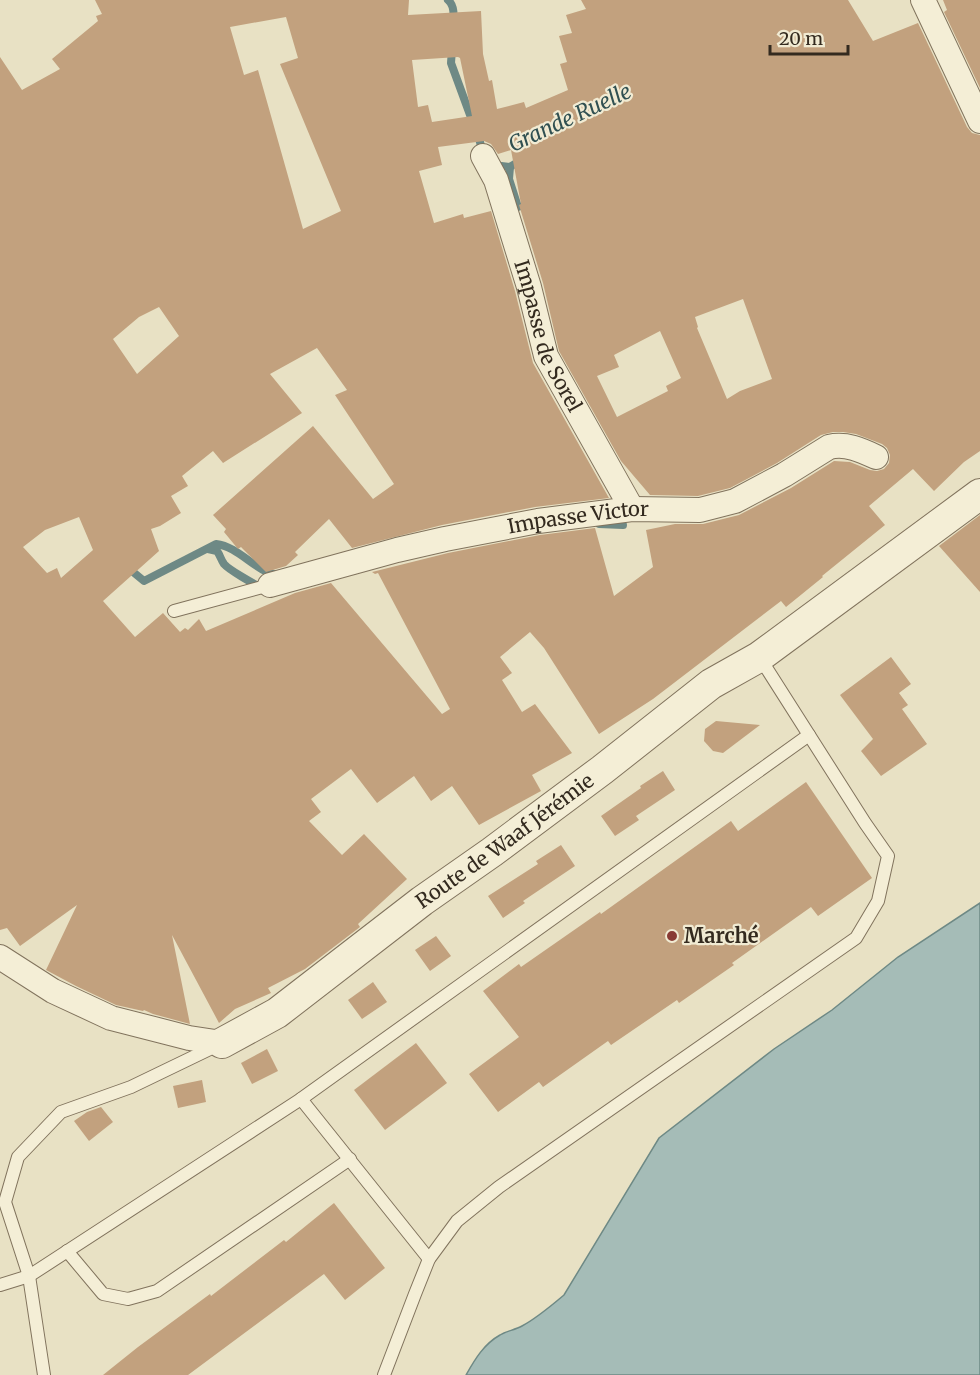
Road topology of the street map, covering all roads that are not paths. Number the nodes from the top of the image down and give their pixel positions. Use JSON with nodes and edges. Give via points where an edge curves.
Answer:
{"nodes":[{"id":1,"x":923,"y":0,"type":"edge"},
{"id":2,"x":980,"y":121,"type":"edge"},
{"id":3,"x":483,"y":156,"type":"dead end"},
{"id":4,"x":876,"y":457,"type":"dead end"},
{"id":5,"x":980,"y":494,"type":"edge"},
{"id":6,"x":632,"y":509,"type":"junction"},
{"id":7,"x":270,"y":585,"type":"joint"},
{"id":8,"x":174,"y":611,"type":"dead end"},
{"id":9,"x":759,"y":657,"type":"junction"},
{"id":10,"x":809,"y":735,"type":"junction"},
{"id":11,"x":0,"y":957,"type":"edge"},
{"id":12,"x":222,"y":1043,"type":"junction"},
{"id":13,"x":301,"y":1099,"type":"junction"},
{"id":14,"x":350,"y":1160,"type":"junction"},
{"id":15,"x":67,"y":1251,"type":"junction"},
{"id":16,"x":429,"y":1259,"type":"junction"},
{"id":17,"x":29,"y":1276,"type":"junction"},
{"id":18,"x":0,"y":1285,"type":"edge"},
{"id":19,"x":44,"y":1375,"type":"edge"},
{"id":20,"x":384,"y":1375,"type":"edge"}],
"edges":[{"from":1,"to":2,"type":"street"},
{"from":3,"to":6,"type":"street","name":"Impasse de Sorel","via":[[496,180],[546,356]]},
{"from":4,"to":6,"type":"street","name":"Impasse Victor","via":[[838,445],[735,501],[700,510]]},
{"from":5,"to":9,"type":"street","name":"Route de Waaf Jérémie"},
{"from":6,"to":7,"type":"street","name":"Impasse Victor","via":[[538,520],[445,539]]},
{"from":7,"to":8,"type":"lane"},
{"from":9,"to":10,"type":"lane"},
{"from":9,"to":12,"type":"street","name":"Route de Waaf Jérémie","via":[[711,684],[277,1013]]},
{"from":10,"to":13,"type":"lane"},
{"from":10,"to":16,"type":"lane","via":[[888,856],[878,901],[856,938],[499,1187],[457,1221]]},
{"from":11,"to":12,"type":"street","via":[[53,991],[111,1018]]},
{"from":12,"to":17,"type":"lane","via":[[131,1087],[61,1112],[18,1158],[5,1202]]},
{"from":13,"to":14,"type":"lane"},
{"from":13,"to":15,"type":"lane"},
{"from":14,"to":15,"type":"lane","via":[[157,1291],[128,1299],[103,1294]]},
{"from":14,"to":16,"type":"lane"},
{"from":15,"to":17,"type":"lane"},
{"from":16,"to":20,"type":"lane"},
{"from":17,"to":18,"type":"lane"},
{"from":17,"to":19,"type":"lane"}]}
